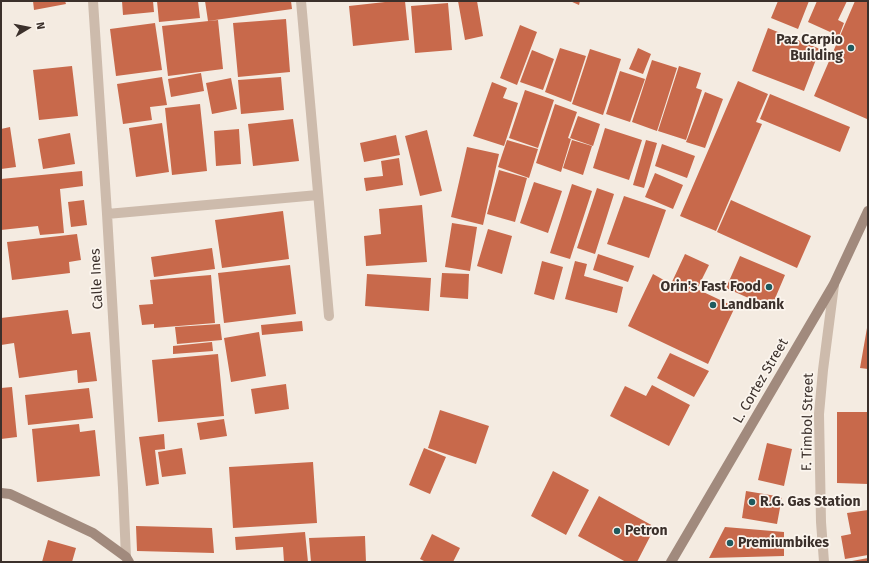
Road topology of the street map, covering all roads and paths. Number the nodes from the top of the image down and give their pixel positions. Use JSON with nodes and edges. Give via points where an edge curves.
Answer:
{"nodes":[{"id":1,"x":93,"y":1,"type":"edge"},
{"id":2,"x":301,"y":1,"type":"edge"},
{"id":3,"x":318,"y":195,"type":"junction"},
{"id":4,"x":868,"y":211,"type":"edge"},
{"id":5,"x":107,"y":214,"type":"junction"},
{"id":6,"x":834,"y":284,"type":"junction"},
{"id":7,"x":329,"y":316,"type":"dead end"},
{"id":8,"x":6,"y":493,"type":"edge"},
{"id":9,"x":127,"y":559,"type":"edge"},
{"id":10,"x":671,"y":562,"type":"edge"},
{"id":11,"x":824,"y":562,"type":"edge"}],
"edges":[{"from":1,"to":5,"type":"street","name":"Calle Ines"},
{"from":2,"to":3,"type":"street"},
{"from":3,"to":5,"type":"street"},
{"from":3,"to":7,"type":"street"},
{"from":4,"to":6,"type":"street","name":"L. Cortez Street"},
{"from":5,"to":9,"type":"street","name":"Calle Ines"},
{"from":6,"to":10,"type":"street","name":"L. Cortez Street"},
{"from":6,"to":11,"type":"street","name":"F. Timbol Street","via":[[819,414]]},
{"from":8,"to":9,"type":"street","via":[[93,533]]}]}
